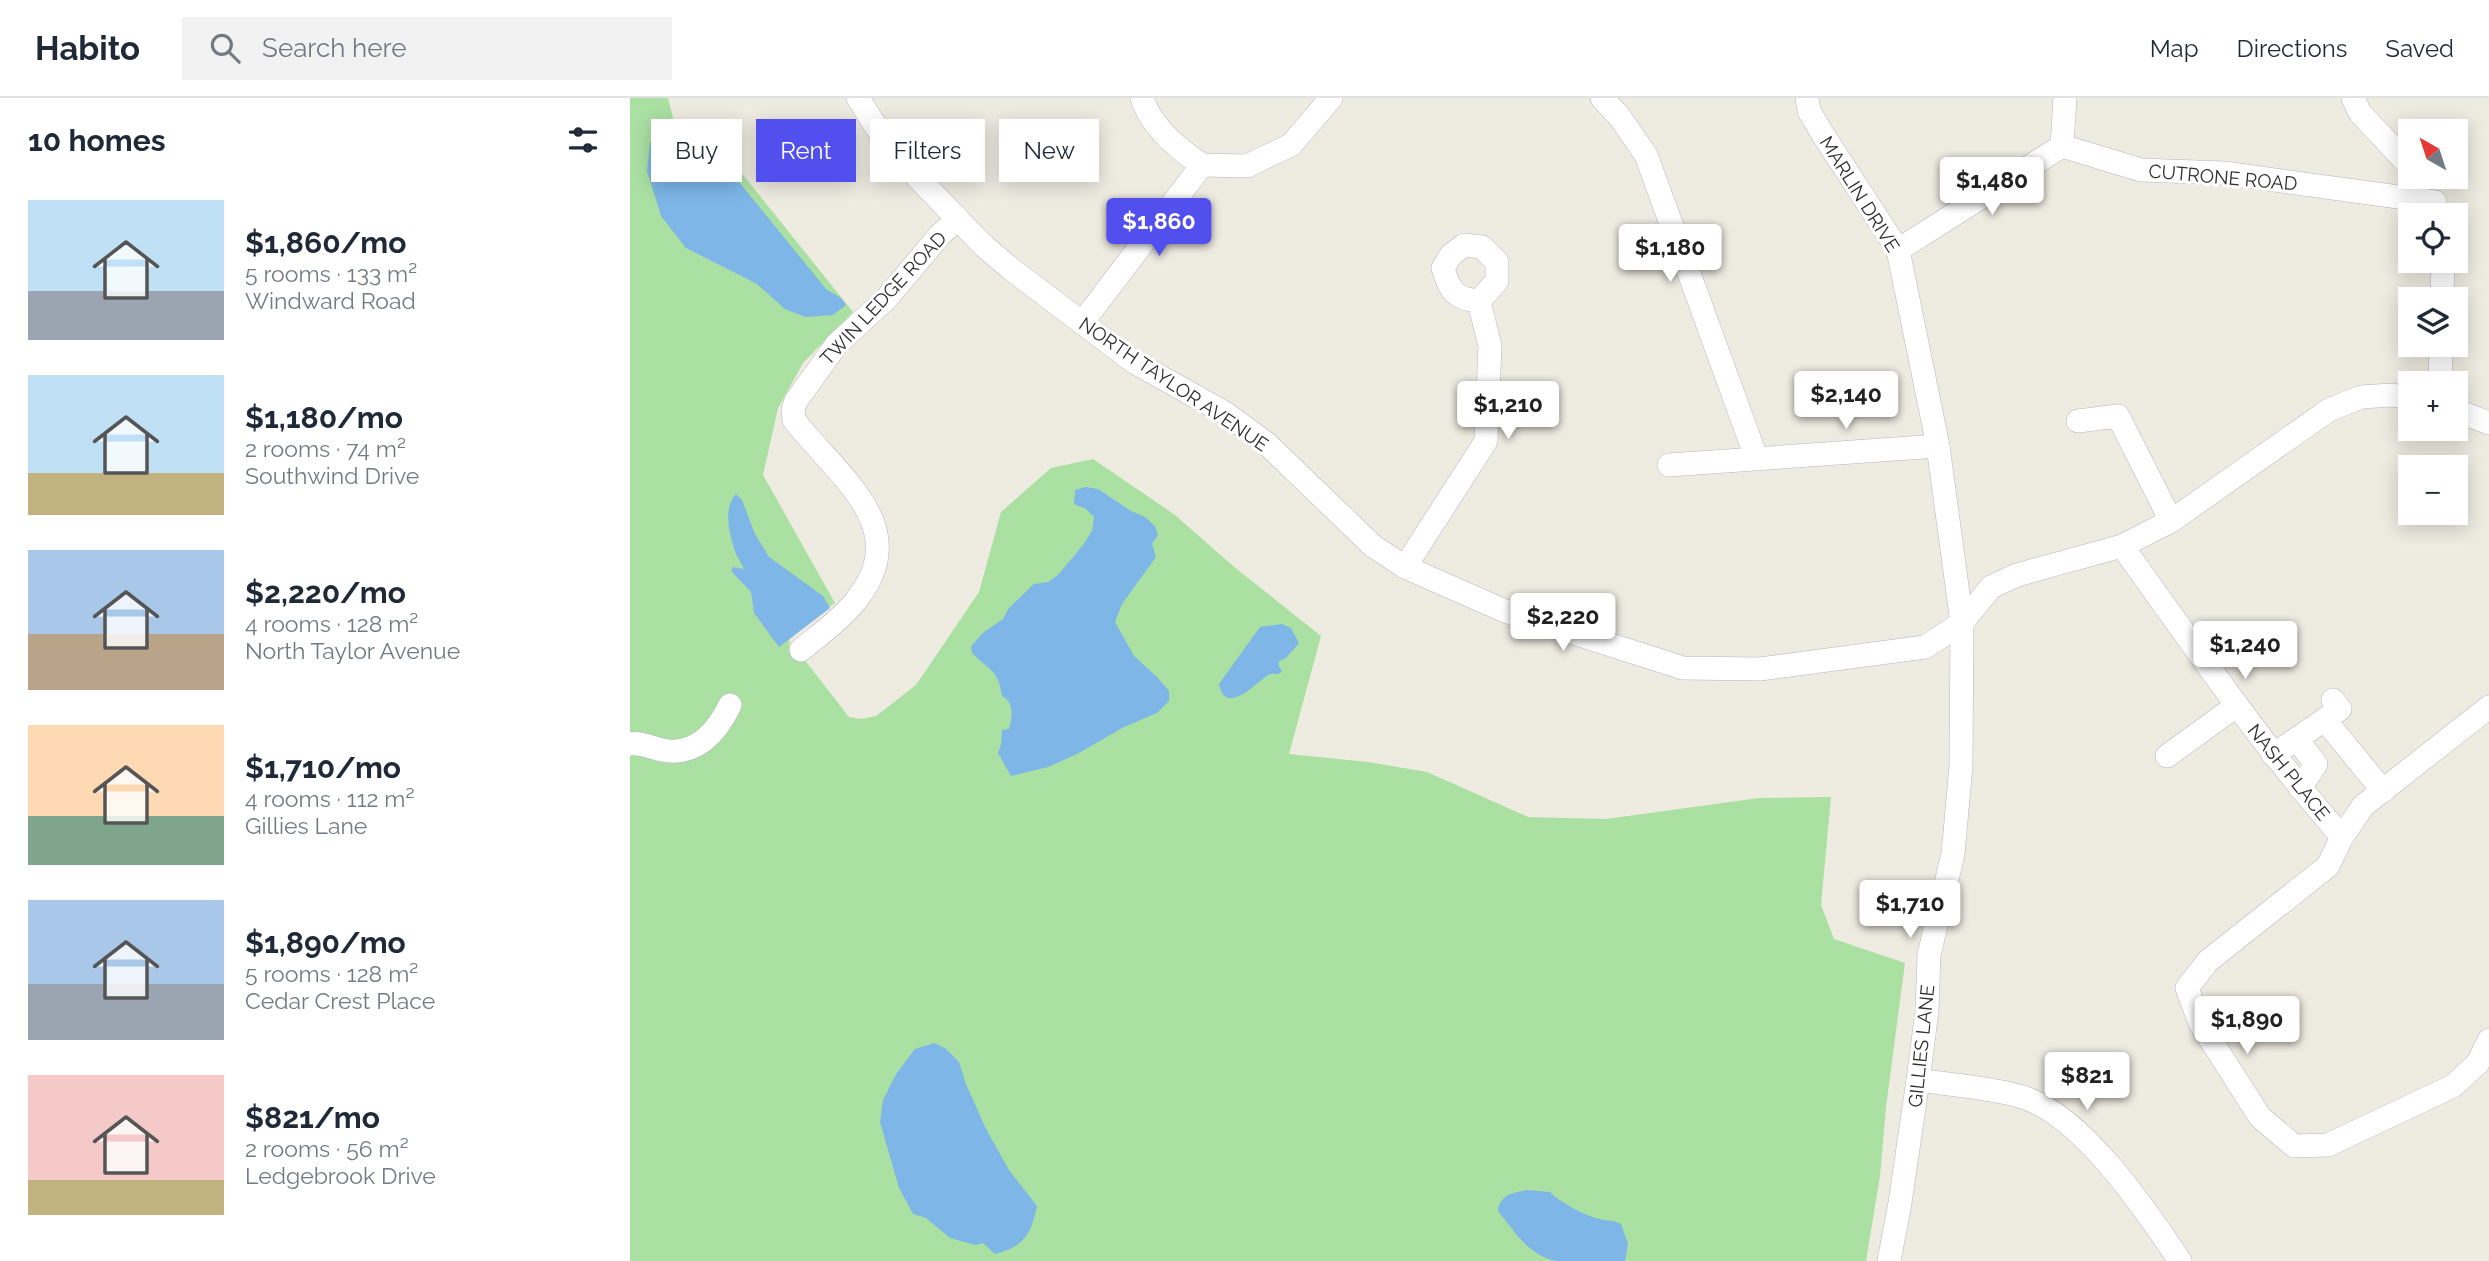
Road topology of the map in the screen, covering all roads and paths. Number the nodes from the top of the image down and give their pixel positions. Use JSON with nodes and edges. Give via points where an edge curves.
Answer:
{"nodes":[{"id":1,"x":858,"y":98,"type":"edge"},
{"id":2,"x":1142,"y":98,"type":"edge"},
{"id":3,"x":1331,"y":98,"type":"edge"},
{"id":4,"x":1602,"y":98,"type":"edge"},
{"id":5,"x":1807,"y":98,"type":"edge"},
{"id":6,"x":2065,"y":98,"type":"edge"},
{"id":7,"x":2353,"y":98,"type":"edge"},
{"id":8,"x":2062,"y":146,"type":"junction"},
{"id":9,"x":2398,"y":153,"type":"edge"},
{"id":10,"x":1202,"y":165,"type":"junction"},
{"id":11,"x":2407,"y":203,"type":"edge"},
{"id":12,"x":957,"y":219,"type":"junction"},
{"id":13,"x":1898,"y":250,"type":"junction"},
{"id":14,"x":1479,"y":301,"type":"dead end"},
{"id":15,"x":1082,"y":323,"type":"junction"},
{"id":16,"x":2398,"y":396,"type":"edge"},
{"id":17,"x":2468,"y":415,"type":"edge"},
{"id":18,"x":2078,"y":421,"type":"dead end"},
{"id":19,"x":2489,"y":423,"type":"edge"},
{"id":20,"x":1938,"y":446,"type":"junction"},
{"id":21,"x":1756,"y":457,"type":"junction"},
{"id":22,"x":1669,"y":465,"type":"dead end"},
{"id":23,"x":2171,"y":521,"type":"junction"},
{"id":24,"x":2122,"y":546,"type":"junction"},
{"id":25,"x":1405,"y":567,"type":"junction"},
{"id":26,"x":1962,"y":623,"type":"junction"},
{"id":27,"x":801,"y":650,"type":"dead end"},
{"id":28,"x":730,"y":705,"type":"dead end"},
{"id":29,"x":2236,"y":706,"type":"junction"},
{"id":30,"x":2489,"y":707,"type":"edge"},
{"id":31,"x":2297,"y":740,"type":"junction"},
{"id":32,"x":630,"y":744,"type":"edge"},
{"id":33,"x":2273,"y":755,"type":"junction"},
{"id":34,"x":2167,"y":756,"type":"dead end"},
{"id":35,"x":2300,"y":788,"type":"junction"},
{"id":36,"x":2383,"y":791,"type":"junction"},
{"id":37,"x":2342,"y":836,"type":"junction"},
{"id":38,"x":2489,"y":1040,"type":"edge"},
{"id":39,"x":1918,"y":1080,"type":"junction"},
{"id":40,"x":1889,"y":1261,"type":"edge"},
{"id":41,"x":2180,"y":1261,"type":"edge"}],
"edges":[{"from":1,"to":12,"type":"street","name":"NORTH TAYLOR AVENUE","via":[[894,149]]},
{"from":2,"to":10,"type":"street","via":[[1175,147]]},
{"from":3,"to":10,"type":"street","via":[[1291,145],[1247,166]]},
{"from":4,"to":21,"type":"street","via":[[1646,155]]},
{"from":5,"to":13,"type":"street","name":"MARLIN DRIVE","via":[[1822,133]]},
{"from":6,"to":8,"type":"street"},
{"from":7,"to":9,"type":"street","via":[[2360,113]]},
{"from":8,"to":11,"type":"street","name":"CUTRONE ROAD","via":[[2141,170],[2224,173]]},
{"from":8,"to":13,"type":"street"},
{"from":10,"to":15,"type":"street"},
{"from":12,"to":15,"type":"street","name":"NORTH TAYLOR AVENUE","via":[[1011,269]]},
{"from":12,"to":27,"type":"street","name":"TWIN LEDGE ROAD","via":[[886,299],[837,344],[796,401],[794,420],[858,495],[874,526],[879,553],[871,578],[855,602]]},
{"from":13,"to":20,"type":"street","name":"MARLIN DRIVE"},
{"from":14,"to":25,"type":"street","via":[[1490,346],[1486,441]]},
{"from":15,"to":25,"type":"street","name":"NORTH TAYLOR AVENUE","via":[[1134,362],[1240,423],[1373,546]]},
{"from":16,"to":23,"type":"street","name":"NORTH TAYLOR AVENUE","via":[[2361,397],[2329,410]]},
{"from":17,"to":19,"type":"street"},
{"from":18,"to":23,"type":"street","via":[[2118,416]]},
{"from":20,"to":21,"type":"street"},
{"from":20,"to":26,"type":"street","name":"MARLIN DRIVE"},
{"from":21,"to":22,"type":"street"},
{"from":23,"to":24,"type":"street","name":"NORTH TAYLOR AVENUE"},
{"from":24,"to":26,"type":"street","name":"NORTH TAYLOR AVENUE","via":[[2017,575],[1991,587]]},
{"from":24,"to":29,"type":"street","name":"NASH PLACE"},
{"from":25,"to":26,"type":"street","name":"NORTH TAYLOR AVENUE","via":[[1505,611],[1683,668],[1760,669],[1925,647]]},
{"from":26,"to":39,"type":"street","name":"GILLIES LANE","via":[[1961,766],[1953,854],[1929,955]]},
{"from":28,"to":32,"type":"street","via":[[720,726],[694,747],[667,751]]},
{"from":29,"to":33,"type":"street","name":"NASH PLACE"},
{"from":29,"to":34,"type":"street"},
{"from":30,"to":36,"type":"street","name":"NASH PLACE"},
{"from":31,"to":33,"type":"street"},
{"from":31,"to":35,"type":"street","via":[[2316,764]]},
{"from":31,"to":36,"type":"street","via":[[2329,710]]},
{"from":33,"to":35,"type":"street","name":"NASH PLACE"},
{"from":35,"to":37,"type":"street","name":"NASH PLACE"},
{"from":36,"to":37,"type":"street","name":"NASH PLACE","via":[[2363,806]]},
{"from":37,"to":38,"type":"street","via":[[2328,866],[2208,961],[2187,988],[2200,1023],[2260,1117],[2294,1146],[2328,1145],[2453,1086],[2478,1062]]},
{"from":39,"to":40,"type":"street","name":"GILLIES LANE"},
{"from":39,"to":41,"type":"street","via":[[2019,1096],[2045,1106],[2129,1186]]}]}
